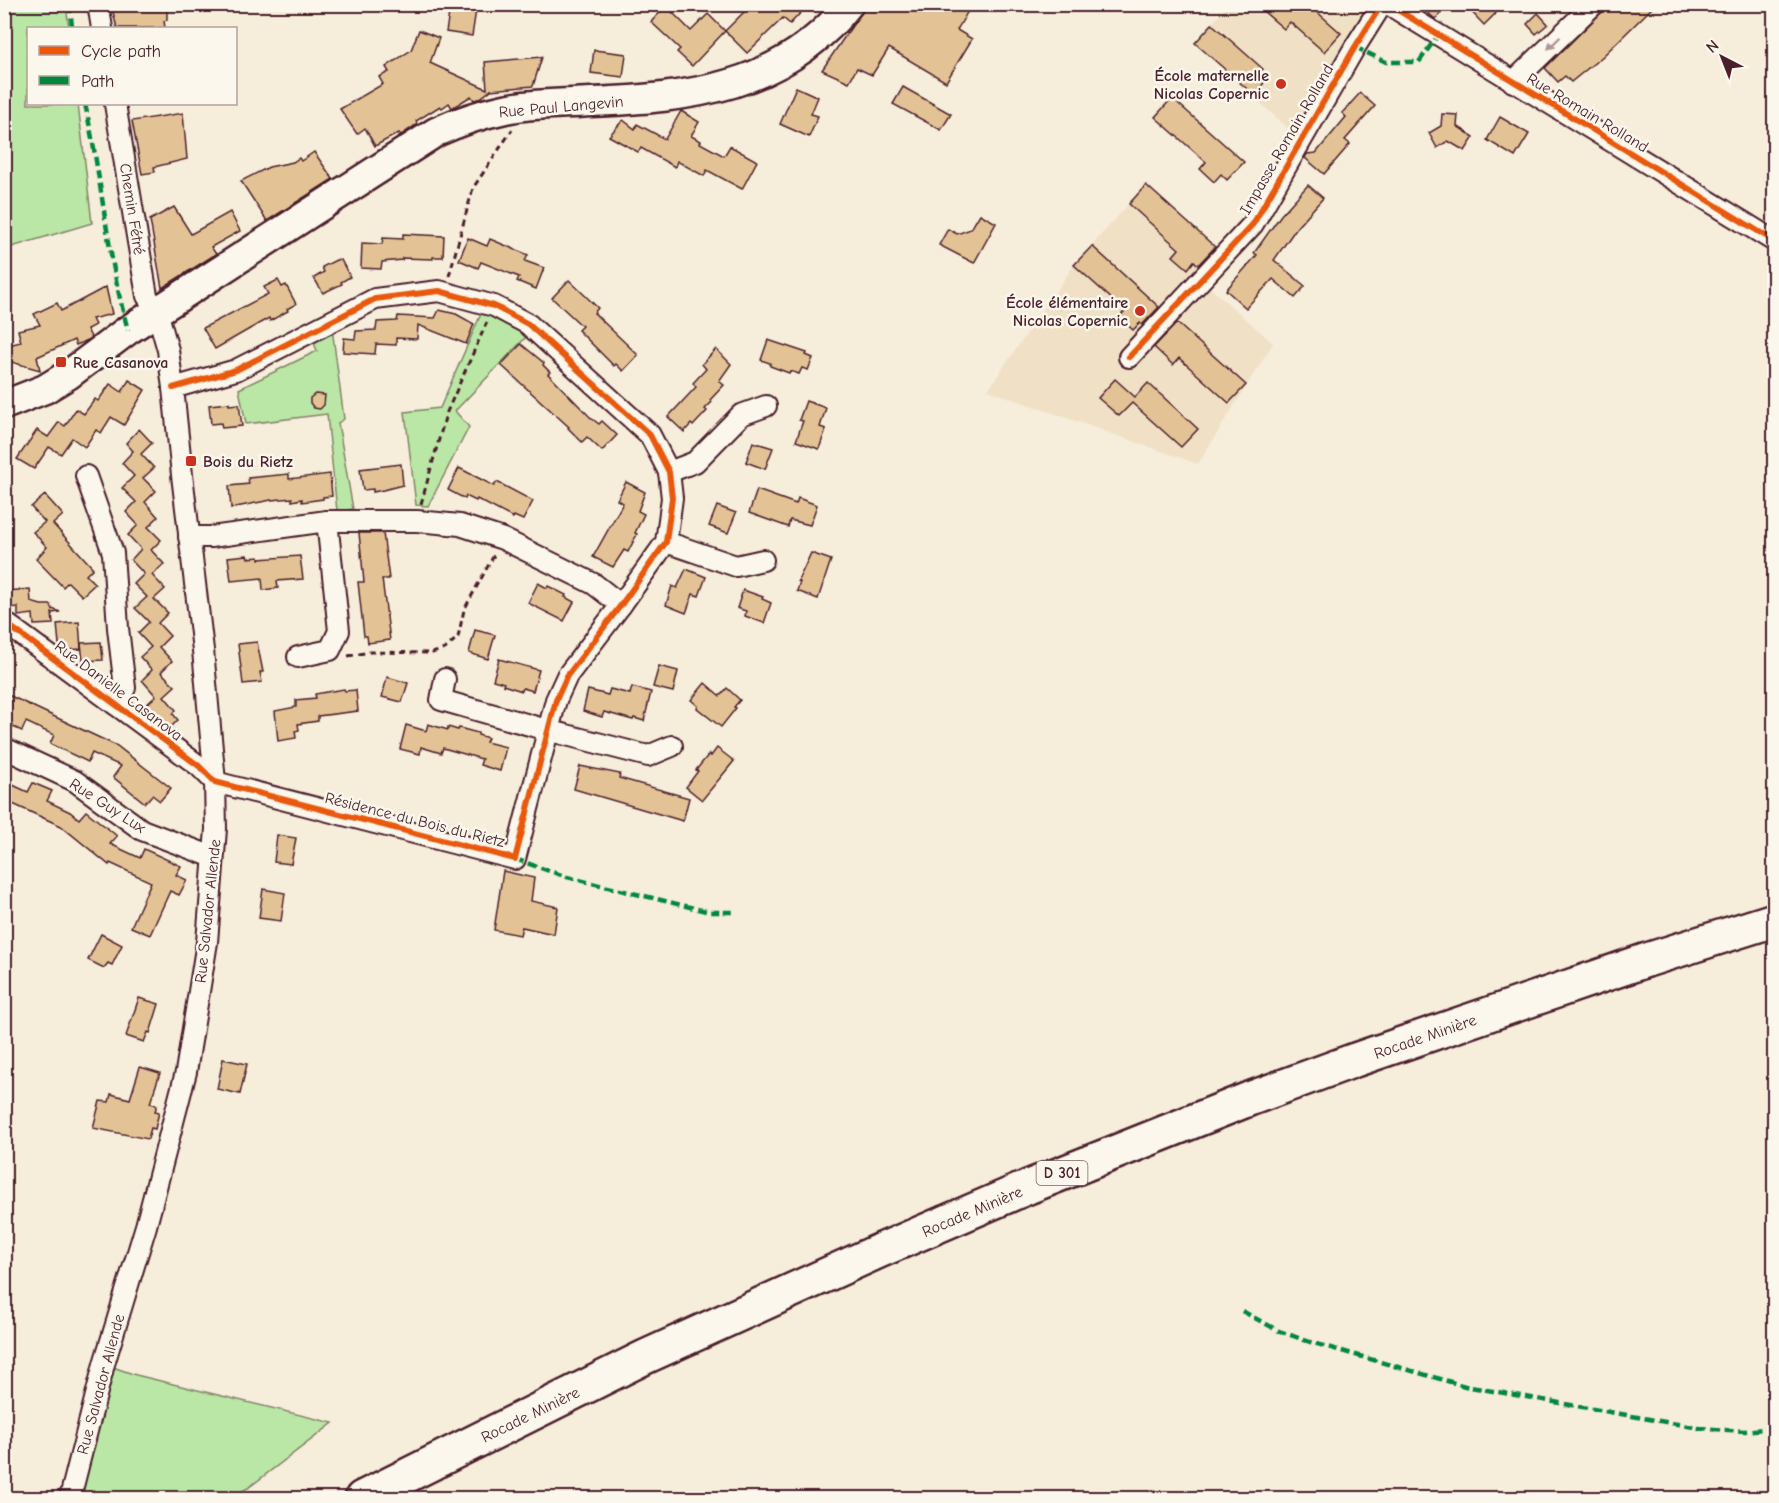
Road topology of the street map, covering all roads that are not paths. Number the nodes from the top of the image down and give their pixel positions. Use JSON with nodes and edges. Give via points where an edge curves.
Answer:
{"nodes":[{"id":1,"x":98,"y":4,"type":"edge"},
{"id":2,"x":849,"y":4,"type":"edge"},
{"id":3,"x":1382,"y":4,"type":"edge"},
{"id":4,"x":1388,"y":4,"type":"edge"},
{"id":5,"x":1594,"y":4,"type":"edge"},
{"id":6,"x":102,"y":27,"type":"edge"},
{"id":7,"x":1513,"y":82,"type":"junction"},
{"id":8,"x":115,"y":105,"type":"edge"},
{"id":9,"x":1774,"y":242,"type":"edge"},
{"id":10,"x":157,"y":311,"type":"junction"},
{"id":11,"x":1129,"y":357,"type":"dead end"},
{"id":12,"x":173,"y":388,"type":"junction"},
{"id":13,"x":4,"y":405,"type":"edge"},
{"id":14,"x":766,"y":406,"type":"dead end"},
{"id":15,"x":669,"y":472,"type":"junction"},
{"id":16,"x":87,"y":476,"type":"dead end"},
{"id":17,"x":327,"y":521,"type":"junction"},
{"id":18,"x":189,"y":537,"type":"junction"},
{"id":19,"x":666,"y":542,"type":"junction"},
{"id":20,"x":763,"y":560,"type":"dead end"},
{"id":21,"x":621,"y":605,"type":"junction"},
{"id":22,"x":4,"y":622,"type":"edge"},
{"id":23,"x":298,"y":657,"type":"dead end"},
{"id":24,"x":445,"y":679,"type":"dead end"},
{"id":25,"x":116,"y":704,"type":"junction"},
{"id":26,"x":547,"y":730,"type":"junction"},
{"id":27,"x":672,"y":746,"type":"dead end"},
{"id":28,"x":4,"y":747,"type":"edge"},
{"id":29,"x":215,"y":782,"type":"junction"},
{"id":30,"x":213,"y":857,"type":"junction"},
{"id":31,"x":1774,"y":920,"type":"edge"},
{"id":32,"x":1774,"y":937,"type":"edge"},
{"id":33,"x":70,"y":1498,"type":"edge"},
{"id":34,"x":362,"y":1498,"type":"edge"},
{"id":35,"x":399,"y":1498,"type":"edge"}],
"edges":[{"from":1,"to":6,"type":"street"},
{"from":2,"to":10,"type":"street","name":"Rue Paul Langevin","via":[[821,36],[773,68],[742,82],[641,100],[528,106],[480,114],[436,132]]},
{"from":3,"to":11,"type":"street","name":"Impasse Romain Rolland","via":[[1253,224]]},
{"from":4,"to":7,"type":"street","name":"Rue Romain Rolland"},
{"from":5,"to":7,"type":"street","one_way":true},
{"from":7,"to":9,"type":"street","name":"Rue Romain Rolland"},
{"from":8,"to":10,"type":"street","name":"Chemin Fétré","via":[[147,296]]},
{"from":10,"to":12,"type":"street","name":"Rue Salvador Allende"},
{"from":10,"to":13,"type":"street","via":[[53,385]]},
{"from":12,"to":15,"type":"street","name":"Résidence du Bois du Rietz","via":[[236,370],[375,300],[439,291],[494,306],[528,324],[650,435]]},
{"from":12,"to":18,"type":"street","name":"Rue Salvador Allende"},
{"from":14,"to":15,"type":"street","via":[[741,415],[694,462]]},
{"from":15,"to":19,"type":"street","name":"Résidence du Bois du Rietz","via":[[672,498]]},
{"from":16,"to":25,"type":"street","via":[[112,553],[125,688]]},
{"from":17,"to":18,"type":"street"},
{"from":17,"to":21,"type":"street","via":[[417,520],[460,525],[503,539],[594,584]]},
{"from":17,"to":23,"type":"street","via":[[339,631],[330,650]]},
{"from":18,"to":29,"type":"street","name":"Rue Salvador Allende"},
{"from":19,"to":20,"type":"street","via":[[736,566]]},
{"from":19,"to":21,"type":"street","name":"Résidence du Bois du Rietz"},
{"from":21,"to":26,"type":"street","name":"Résidence du Bois du Rietz","via":[[567,676]]},
{"from":22,"to":25,"type":"street","name":"Rue Danielle Casanova"},
{"from":24,"to":26,"type":"street","via":[[441,700]]},
{"from":25,"to":29,"type":"street","name":"Rue Danielle Casanova"},
{"from":26,"to":27,"type":"street","via":[[648,756]]},
{"from":26,"to":29,"type":"street","name":"Résidence du Bois du Rietz","via":[[515,859]]},
{"from":28,"to":30,"type":"street","name":"Rue Guy Lux","via":[[75,781],[142,830]]},
{"from":29,"to":30,"type":"street","name":"Rue Salvador Allende"},
{"from":30,"to":33,"type":"street","name":"Rue Salvador Allende","via":[[207,942],[186,1072]]},
{"from":31,"to":34,"type":"highway","name":"Rocade Minière","number":"D 301","via":[[1355,1060],[1028,1187],[645,1357]]},
{"from":32,"to":35,"type":"highway","name":"Rocade Minière","number":"D 301","via":[[1482,1031],[1056,1193],[746,1328]]}]}
